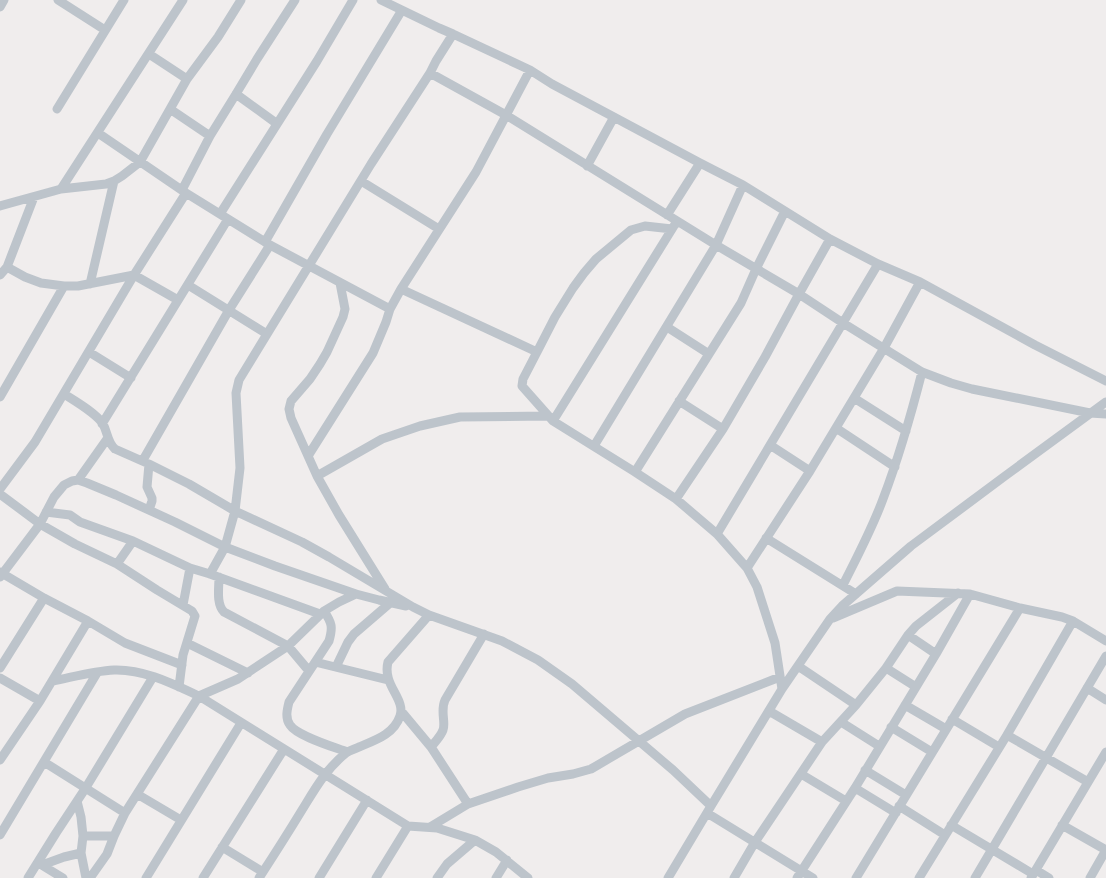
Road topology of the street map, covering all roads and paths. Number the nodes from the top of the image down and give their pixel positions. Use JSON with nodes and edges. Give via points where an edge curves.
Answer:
{"nodes":[{"id":1,"x":4,"y":0,"type":"edge"},
{"id":2,"x":124,"y":0,"type":"edge"},
{"id":3,"x":184,"y":0,"type":"edge"},
{"id":4,"x":240,"y":0,"type":"edge"},
{"id":5,"x":295,"y":0,"type":"edge"},
{"id":6,"x":353,"y":0,"type":"edge"},
{"id":7,"x":381,"y":0,"type":"edge"},
{"id":8,"x":63,"y":1,"type":"edge"},
{"id":9,"x":0,"y":7,"type":"edge"},
{"id":10,"x":402,"y":10,"type":"junction"},
{"id":11,"x":105,"y":30,"type":"junction"},
{"id":12,"x":453,"y":34,"type":"junction"},
{"id":13,"x":149,"y":54,"type":"junction"},
{"id":14,"x":530,"y":70,"type":"junction"},
{"id":15,"x":430,"y":73,"type":"junction"},
{"id":16,"x":187,"y":79,"type":"junction"},
{"id":17,"x":236,"y":94,"type":"junction"},
{"id":18,"x":57,"y":109,"type":"dead end"},
{"id":19,"x":170,"y":109,"type":"junction"},
{"id":20,"x":506,"y":115,"type":"junction"},
{"id":21,"x":614,"y":116,"type":"junction"},
{"id":22,"x":276,"y":123,"type":"junction"},
{"id":23,"x":98,"y":133,"type":"junction"},
{"id":24,"x":210,"y":136,"type":"junction"},
{"id":25,"x":140,"y":162,"type":"junction"},
{"id":26,"x":700,"y":163,"type":"junction"},
{"id":27,"x":587,"y":166,"type":"junction"},
{"id":28,"x":114,"y":181,"type":"junction"},
{"id":29,"x":361,"y":181,"type":"junction"},
{"id":30,"x":743,"y":185,"type":"junction"},
{"id":31,"x":61,"y":189,"type":"junction"},
{"id":32,"x":184,"y":191,"type":"junction"},
{"id":33,"x":34,"y":197,"type":"junction"},
{"id":34,"x":0,"y":206,"type":"edge"},
{"id":35,"x":785,"y":211,"type":"junction"},
{"id":36,"x":667,"y":215,"type":"junction"},
{"id":37,"x":224,"y":216,"type":"junction"},
{"id":38,"x":675,"y":225,"type":"junction"},
{"id":39,"x":439,"y":229,"type":"junction"},
{"id":40,"x":830,"y":239,"type":"junction"},
{"id":41,"x":267,"y":244,"type":"junction"},
{"id":42,"x":716,"y":245,"type":"junction"},
{"id":43,"x":878,"y":264,"type":"junction"},
{"id":44,"x":7,"y":266,"type":"junction"},
{"id":45,"x":308,"y":266,"type":"junction"},
{"id":46,"x":756,"y":269,"type":"junction"},
{"id":47,"x":0,"y":275,"type":"edge"},
{"id":48,"x":134,"y":275,"type":"junction"},
{"id":49,"x":920,"y":282,"type":"junction"},
{"id":50,"x":340,"y":283,"type":"junction"},
{"id":51,"x":90,"y":284,"type":"junction"},
{"id":52,"x":188,"y":285,"type":"junction"},
{"id":53,"x":64,"y":286,"type":"junction"},
{"id":54,"x":401,"y":289,"type":"junction"},
{"id":55,"x":799,"y":294,"type":"junction"},
{"id":56,"x":178,"y":300,"type":"junction"},
{"id":57,"x":390,"y":309,"type":"junction"},
{"id":58,"x":229,"y":310,"type":"junction"},
{"id":59,"x":842,"y":322,"type":"junction"},
{"id":60,"x":667,"y":327,"type":"junction"},
{"id":61,"x":267,"y":334,"type":"junction"},
{"id":62,"x":884,"y":348,"type":"junction"},
{"id":63,"x":89,"y":352,"type":"junction"},
{"id":64,"x":537,"y":352,"type":"junction"},
{"id":65,"x":709,"y":354,"type":"junction"},
{"id":66,"x":922,"y":372,"type":"junction"},
{"id":67,"x":131,"y":378,"type":"junction"},
{"id":68,"x":1106,"y":381,"type":"edge"},
{"id":69,"x":64,"y":394,"type":"junction"},
{"id":70,"x":0,"y":397,"type":"edge"},
{"id":71,"x":854,"y":398,"type":"junction"},
{"id":72,"x":679,"y":401,"type":"junction"},
{"id":73,"x":1106,"y":402,"type":"edge"},
{"id":74,"x":1090,"y":413,"type":"junction"},
{"id":75,"x":1106,"y":414,"type":"edge"},
{"id":76,"x":550,"y":419,"type":"junction"},
{"id":77,"x":102,"y":424,"type":"junction"},
{"id":78,"x":836,"y":428,"type":"junction"},
{"id":79,"x":723,"y":429,"type":"junction"},
{"id":80,"x":906,"y":431,"type":"junction"},
{"id":81,"x":107,"y":439,"type":"junction"},
{"id":82,"x":770,"y":445,"type":"junction"},
{"id":83,"x":594,"y":446,"type":"junction"},
{"id":84,"x":308,"y":456,"type":"junction"},
{"id":85,"x":146,"y":462,"type":"junction"},
{"id":86,"x":895,"y":467,"type":"junction"},
{"id":87,"x":810,"y":471,"type":"junction"},
{"id":88,"x":635,"y":472,"type":"junction"},
{"id":89,"x":317,"y":476,"type":"junction"},
{"id":90,"x":78,"y":480,"type":"junction"},
{"id":91,"x":0,"y":489,"type":"edge"},
{"id":92,"x":0,"y":494,"type":"edge"},
{"id":93,"x":676,"y":499,"type":"junction"},
{"id":94,"x":149,"y":510,"type":"junction"},
{"id":95,"x":235,"y":511,"type":"junction"},
{"id":96,"x":46,"y":512,"type":"junction"},
{"id":97,"x":40,"y":524,"type":"junction"},
{"id":98,"x":717,"y":534,"type":"junction"},
{"id":99,"x":766,"y":538,"type":"junction"},
{"id":100,"x":133,"y":541,"type":"junction"},
{"id":101,"x":225,"y":546,"type":"junction"},
{"id":102,"x":117,"y":564,"type":"junction"},
{"id":103,"x":190,"y":568,"type":"junction"},
{"id":104,"x":747,"y":568,"type":"junction"},
{"id":105,"x":1,"y":574,"type":"edge"},
{"id":106,"x":210,"y":574,"type":"junction"},
{"id":107,"x":219,"y":577,"type":"junction"},
{"id":108,"x":843,"y":586,"type":"junction"},
{"id":109,"x":386,"y":590,"type":"junction"},
{"id":110,"x":958,"y":593,"type":"junction"},
{"id":111,"x":356,"y":594,"type":"junction"},
{"id":112,"x":856,"y":594,"type":"junction"},
{"id":113,"x":970,"y":594,"type":"junction"},
{"id":114,"x":44,"y":598,"type":"junction"},
{"id":115,"x":390,"y":603,"type":"junction"},
{"id":116,"x":183,"y":605,"type":"junction"},
{"id":117,"x":413,"y":607,"type":"junction"},
{"id":118,"x":1020,"y":608,"type":"junction"},
{"id":119,"x":322,"y":613,"type":"junction"},
{"id":120,"x":429,"y":614,"type":"junction"},
{"id":121,"x":830,"y":619,"type":"junction"},
{"id":122,"x":88,"y":621,"type":"junction"},
{"id":123,"x":1073,"y":622,"type":"junction"},
{"id":124,"x":484,"y":634,"type":"junction"},
{"id":125,"x":908,"y":635,"type":"junction"},
{"id":126,"x":1106,"y":641,"type":"edge"},
{"id":127,"x":187,"y":643,"type":"junction"},
{"id":128,"x":288,"y":646,"type":"junction"},
{"id":129,"x":936,"y":654,"type":"junction"},
{"id":130,"x":1106,"y":656,"type":"edge"},
{"id":131,"x":315,"y":662,"type":"junction"},
{"id":132,"x":182,"y":665,"type":"junction"},
{"id":133,"x":798,"y":666,"type":"junction"},
{"id":134,"x":336,"y":667,"type":"junction"},
{"id":135,"x":0,"y":668,"type":"edge"},
{"id":136,"x":886,"y":668,"type":"junction"},
{"id":137,"x":309,"y":671,"type":"junction"},
{"id":138,"x":97,"y":672,"type":"junction"},
{"id":139,"x":248,"y":673,"type":"junction"},
{"id":140,"x":153,"y":677,"type":"junction"},
{"id":141,"x":780,"y":677,"type":"junction"},
{"id":142,"x":0,"y":678,"type":"edge"},
{"id":143,"x":388,"y":680,"type":"junction"},
{"id":144,"x":53,"y":681,"type":"junction"},
{"id":145,"x":179,"y":687,"type":"junction"},
{"id":146,"x":916,"y":688,"type":"junction"},
{"id":147,"x":1087,"y":688,"type":"junction"},
{"id":148,"x":782,"y":690,"type":"junction"},
{"id":149,"x":199,"y":696,"type":"junction"},
{"id":150,"x":1106,"y":700,"type":"edge"},
{"id":151,"x":40,"y":701,"type":"junction"},
{"id":152,"x":856,"y":704,"type":"junction"},
{"id":153,"x":905,"y":705,"type":"junction"},
{"id":154,"x":401,"y":711,"type":"junction"},
{"id":155,"x":769,"y":711,"type":"junction"},
{"id":156,"x":952,"y":719,"type":"junction"},
{"id":157,"x":241,"y":722,"type":"junction"},
{"id":158,"x":841,"y":722,"type":"junction"},
{"id":159,"x":891,"y":727,"type":"junction"},
{"id":160,"x":946,"y":729,"type":"junction"},
{"id":161,"x":1007,"y":734,"type":"junction"},
{"id":162,"x":638,"y":740,"type":"junction"},
{"id":163,"x":822,"y":742,"type":"junction"},
{"id":164,"x":880,"y":746,"type":"junction"},
{"id":165,"x":431,"y":747,"type":"junction"},
{"id":166,"x":999,"y":747,"type":"junction"},
{"id":167,"x":284,"y":749,"type":"junction"},
{"id":168,"x":347,"y":752,"type":"junction"},
{"id":169,"x":932,"y":752,"type":"junction"},
{"id":170,"x":1046,"y":757,"type":"junction"},
{"id":171,"x":1105,"y":757,"type":"edge"},
{"id":172,"x":0,"y":760,"type":"edge"},
{"id":173,"x":44,"y":762,"type":"junction"},
{"id":174,"x":865,"y":770,"type":"junction"},
{"id":175,"x":324,"y":774,"type":"junction"},
{"id":176,"x":801,"y":774,"type":"junction"},
{"id":177,"x":1088,"y":782,"type":"junction"},
{"id":178,"x":855,"y":788,"type":"junction"},
{"id":179,"x":86,"y":789,"type":"junction"},
{"id":180,"x":138,"y":794,"type":"junction"},
{"id":181,"x":906,"y":795,"type":"junction"},
{"id":182,"x":367,"y":800,"type":"junction"},
{"id":183,"x":846,"y":801,"type":"junction"},
{"id":184,"x":77,"y":802,"type":"junction"},
{"id":185,"x":468,"y":804,"type":"junction"},
{"id":186,"x":709,"y":809,"type":"junction"},
{"id":187,"x":898,"y":809,"type":"junction"},
{"id":188,"x":125,"y":814,"type":"junction"},
{"id":189,"x":181,"y":820,"type":"junction"},
{"id":190,"x":951,"y":825,"type":"junction"},
{"id":191,"x":408,"y":826,"type":"junction"},
{"id":192,"x":1062,"y":826,"type":"junction"},
{"id":193,"x":430,"y":827,"type":"junction"},
{"id":194,"x":0,"y":835,"type":"edge"},
{"id":195,"x":945,"y":835,"type":"junction"},
{"id":196,"x":82,"y":836,"type":"junction"},
{"id":197,"x":114,"y":836,"type":"junction"},
{"id":198,"x":475,"y":840,"type":"junction"},
{"id":199,"x":755,"y":842,"type":"junction"},
{"id":200,"x":222,"y":847,"type":"junction"},
{"id":201,"x":991,"y":850,"type":"junction"},
{"id":202,"x":81,"y":853,"type":"junction"},
{"id":203,"x":507,"y":860,"type":"junction"},
{"id":204,"x":40,"y":864,"type":"junction"},
{"id":205,"x":1033,"y":874,"type":"edge"},
{"id":206,"x":261,"y":875,"type":"edge"},
{"id":207,"x":799,"y":875,"type":"edge"},
{"id":208,"x":28,"y":878,"type":"edge"},
{"id":209,"x":63,"y":878,"type":"edge"},
{"id":210,"x":86,"y":878,"type":"edge"},
{"id":211,"x":90,"y":878,"type":"edge"},
{"id":212,"x":146,"y":878,"type":"edge"},
{"id":213,"x":202,"y":878,"type":"edge"},
{"id":214,"x":319,"y":878,"type":"edge"},
{"id":215,"x":376,"y":878,"type":"edge"},
{"id":216,"x":437,"y":878,"type":"edge"},
{"id":217,"x":496,"y":878,"type":"edge"},
{"id":218,"x":528,"y":878,"type":"edge"},
{"id":219,"x":668,"y":878,"type":"edge"},
{"id":220,"x":734,"y":878,"type":"edge"},
{"id":221,"x":813,"y":878,"type":"edge"},
{"id":222,"x":856,"y":878,"type":"edge"},
{"id":223,"x":919,"y":878,"type":"edge"},
{"id":224,"x":975,"y":878,"type":"edge"},
{"id":225,"x":1049,"y":878,"type":"edge"},
{"id":226,"x":1090,"y":878,"type":"edge"}],
"edges":[{"from":1,"to":9,"type":"street"},
{"from":2,"to":11,"type":"street"},
{"from":3,"to":13,"type":"street"},
{"from":4,"to":16,"type":"street"},
{"from":5,"to":17,"type":"street"},
{"from":6,"to":22,"type":"street"},
{"from":7,"to":10,"type":"street"},
{"from":8,"to":11,"type":"street"},
{"from":10,"to":12,"type":"street"},
{"from":10,"to":41,"type":"street","via":[[327,134]]},
{"from":11,"to":18,"type":"street"},
{"from":12,"to":14,"type":"street"},
{"from":12,"to":15,"type":"street"},
{"from":13,"to":16,"type":"street"},
{"from":13,"to":23,"type":"street"},
{"from":14,"to":20,"type":"street"},
{"from":14,"to":21,"type":"street"},
{"from":15,"to":20,"type":"street"},
{"from":15,"to":29,"type":"street"},
{"from":16,"to":19,"type":"street"},
{"from":17,"to":22,"type":"street"},
{"from":17,"to":24,"type":"street"},
{"from":19,"to":24,"type":"street"},
{"from":19,"to":25,"type":"street"},
{"from":20,"to":27,"type":"street"},
{"from":20,"to":39,"type":"street","via":[[476,172]]},
{"from":21,"to":26,"type":"street"},
{"from":21,"to":27,"type":"street"},
{"from":22,"to":37,"type":"street"},
{"from":23,"to":25,"type":"street"},
{"from":23,"to":31,"type":"street"},
{"from":24,"to":32,"type":"street"},
{"from":25,"to":28,"type":"street"},
{"from":25,"to":32,"type":"street"},
{"from":26,"to":30,"type":"street"},
{"from":26,"to":36,"type":"street"},
{"from":27,"to":36,"type":"street"},
{"from":28,"to":31,"type":"street"},
{"from":28,"to":51,"type":"street"},
{"from":29,"to":39,"type":"street"},
{"from":29,"to":45,"type":"street"},
{"from":30,"to":35,"type":"street"},
{"from":30,"to":42,"type":"street"},
{"from":31,"to":33,"type":"street"},
{"from":32,"to":37,"type":"street"},
{"from":32,"to":48,"type":"street"},
{"from":33,"to":34,"type":"street"},
{"from":33,"to":44,"type":"street"},
{"from":35,"to":40,"type":"street"},
{"from":35,"to":46,"type":"street"},
{"from":36,"to":38,"type":"street"},
{"from":37,"to":41,"type":"street"},
{"from":37,"to":52,"type":"street"},
{"from":38,"to":42,"type":"street"},
{"from":38,"to":64,"type":"street","via":[[631,230],[596,259],[573,288]]},
{"from":38,"to":76,"type":"street"},
{"from":39,"to":54,"type":"street"},
{"from":40,"to":43,"type":"street"},
{"from":40,"to":55,"type":"street"},
{"from":41,"to":45,"type":"street"},
{"from":41,"to":58,"type":"street"},
{"from":42,"to":46,"type":"street"},
{"from":42,"to":60,"type":"street"},
{"from":43,"to":49,"type":"street"},
{"from":43,"to":59,"type":"street"},
{"from":44,"to":47,"type":"street"},
{"from":44,"to":53,"type":"street","via":[[25,278]]},
{"from":45,"to":50,"type":"street"},
{"from":45,"to":61,"type":"street"},
{"from":46,"to":55,"type":"street"},
{"from":46,"to":65,"type":"street","via":[[742,303]]},
{"from":48,"to":51,"type":"street"},
{"from":48,"to":56,"type":"street"},
{"from":48,"to":63,"type":"street"},
{"from":49,"to":62,"type":"street"},
{"from":49,"to":68,"type":"street"},
{"from":50,"to":57,"type":"street"},
{"from":50,"to":84,"type":"street","via":[[345,309],[343,317],[327,352],[291,401],[289,410]]},
{"from":51,"to":53,"type":"street"},
{"from":52,"to":56,"type":"street"},
{"from":52,"to":58,"type":"street"},
{"from":53,"to":70,"type":"street"},
{"from":54,"to":57,"type":"street"},
{"from":54,"to":64,"type":"street"},
{"from":55,"to":59,"type":"street"},
{"from":55,"to":79,"type":"street"},
{"from":56,"to":67,"type":"street"},
{"from":57,"to":84,"type":"street","via":[[373,353]]},
{"from":58,"to":61,"type":"street"},
{"from":58,"to":85,"type":"street"},
{"from":59,"to":62,"type":"street"},
{"from":59,"to":82,"type":"street"},
{"from":60,"to":65,"type":"street"},
{"from":60,"to":83,"type":"street"},
{"from":61,"to":95,"type":"street","via":[[239,380],[236,394],[240,463]]},
{"from":62,"to":66,"type":"street"},
{"from":62,"to":71,"type":"street"},
{"from":63,"to":67,"type":"street"},
{"from":63,"to":69,"type":"street"},
{"from":64,"to":76,"type":"street","via":[[522,386]]},
{"from":65,"to":72,"type":"street"},
{"from":66,"to":74,"type":"street","via":[[972,389]]},
{"from":66,"to":80,"type":"street"},
{"from":67,"to":77,"type":"street"},
{"from":69,"to":77,"type":"street"},
{"from":69,"to":91,"type":"street","via":[[35,442]]},
{"from":71,"to":78,"type":"street"},
{"from":71,"to":80,"type":"street"},
{"from":72,"to":79,"type":"street"},
{"from":72,"to":88,"type":"street"},
{"from":73,"to":74,"type":"street"},
{"from":74,"to":75,"type":"street"},
{"from":74,"to":112,"type":"street","via":[[911,546]]},
{"from":76,"to":83,"type":"street"},
{"from":76,"to":89,"type":"street","via":[[460,417],[420,426],[382,439]]},
{"from":77,"to":81,"type":"street"},
{"from":78,"to":86,"type":"street"},
{"from":78,"to":87,"type":"street"},
{"from":79,"to":93,"type":"street"},
{"from":80,"to":86,"type":"street"},
{"from":81,"to":85,"type":"street","via":[[115,449]]},
{"from":81,"to":90,"type":"street"},
{"from":82,"to":87,"type":"street"},
{"from":82,"to":98,"type":"street"},
{"from":83,"to":88,"type":"street"},
{"from":84,"to":89,"type":"street"},
{"from":85,"to":94,"type":"street","via":[[147,487],[152,498]]},
{"from":85,"to":95,"type":"street"},
{"from":86,"to":108,"type":"street"},
{"from":87,"to":99,"type":"street"},
{"from":88,"to":93,"type":"street"},
{"from":89,"to":109,"type":"street"},
{"from":90,"to":94,"type":"street"},
{"from":90,"to":96,"type":"street","via":[[64,485]]},
{"from":92,"to":97,"type":"street"},
{"from":93,"to":98,"type":"street"},
{"from":94,"to":101,"type":"street"},
{"from":95,"to":101,"type":"street"},
{"from":95,"to":109,"type":"street","via":[[302,542]]},
{"from":96,"to":97,"type":"street"},
{"from":96,"to":100,"type":"street","via":[[70,515],[80,522]]},
{"from":97,"to":102,"type":"street"},
{"from":97,"to":105,"type":"street"},
{"from":98,"to":104,"type":"street"},
{"from":99,"to":104,"type":"street"},
{"from":99,"to":108,"type":"street"},
{"from":100,"to":102,"type":"street"},
{"from":100,"to":103,"type":"street"},
{"from":101,"to":106,"type":"street"},
{"from":101,"to":111,"type":"street"},
{"from":102,"to":116,"type":"street"},
{"from":103,"to":106,"type":"street"},
{"from":103,"to":116,"type":"street"},
{"from":104,"to":141,"type":"street","via":[[757,587],[775,643]]},
{"from":105,"to":114,"type":"street"},
{"from":106,"to":107,"type":"street"},
{"from":107,"to":119,"type":"street"},
{"from":107,"to":128,"type":"street","via":[[220,609]]},
{"from":108,"to":112,"type":"street"},
{"from":109,"to":117,"type":"street"},
{"from":110,"to":113,"type":"street"},
{"from":110,"to":121,"type":"street","via":[[897,591]]},
{"from":110,"to":125,"type":"street"},
{"from":111,"to":115,"type":"street"},
{"from":111,"to":119,"type":"street"},
{"from":112,"to":121,"type":"street"},
{"from":113,"to":118,"type":"street"},
{"from":113,"to":129,"type":"street"},
{"from":114,"to":122,"type":"street"},
{"from":114,"to":135,"type":"street"},
{"from":115,"to":117,"type":"street"},
{"from":115,"to":134,"type":"street","via":[[354,634]]},
{"from":116,"to":127,"type":"street","via":[[195,616]]},
{"from":117,"to":120,"type":"street"},
{"from":118,"to":123,"type":"street"},
{"from":118,"to":156,"type":"street"},
{"from":119,"to":128,"type":"street"},
{"from":119,"to":131,"type":"street","via":[[330,620],[332,630],[329,641]]},
{"from":120,"to":124,"type":"street"},
{"from":120,"to":143,"type":"street","via":[[388,662]]},
{"from":121,"to":133,"type":"street"},
{"from":122,"to":132,"type":"street","via":[[125,643]]},
{"from":122,"to":144,"type":"street"},
{"from":123,"to":126,"type":"street"},
{"from":123,"to":161,"type":"street"},
{"from":124,"to":162,"type":"street","via":[[538,660]]},
{"from":124,"to":165,"type":"street","via":[[444,700],[443,730]]},
{"from":125,"to":129,"type":"street"},
{"from":125,"to":136,"type":"street"},
{"from":127,"to":132,"type":"street"},
{"from":127,"to":139,"type":"street"},
{"from":128,"to":137,"type":"street"},
{"from":128,"to":139,"type":"street"},
{"from":129,"to":146,"type":"street"},
{"from":130,"to":147,"type":"street"},
{"from":131,"to":134,"type":"street"},
{"from":131,"to":137,"type":"street"},
{"from":132,"to":145,"type":"street"},
{"from":133,"to":148,"type":"street"},
{"from":133,"to":152,"type":"street"},
{"from":134,"to":143,"type":"street"},
{"from":136,"to":146,"type":"street"},
{"from":136,"to":152,"type":"street"},
{"from":137,"to":168,"type":"street","via":[[289,702],[286,714],[290,725],[299,733]]},
{"from":138,"to":140,"type":"street","via":[[129,670]]},
{"from":138,"to":144,"type":"street"},
{"from":138,"to":173,"type":"street"},
{"from":139,"to":149,"type":"street"},
{"from":140,"to":145,"type":"street"},
{"from":140,"to":179,"type":"street"},
{"from":141,"to":148,"type":"street"},
{"from":141,"to":162,"type":"street","via":[[685,714]]},
{"from":142,"to":151,"type":"street"},
{"from":143,"to":154,"type":"street"},
{"from":144,"to":151,"type":"street"},
{"from":145,"to":149,"type":"street"},
{"from":146,"to":153,"type":"street"},
{"from":147,"to":150,"type":"street"},
{"from":147,"to":170,"type":"street"},
{"from":148,"to":155,"type":"street"},
{"from":149,"to":157,"type":"street"},
{"from":149,"to":180,"type":"street"},
{"from":151,"to":172,"type":"street"},
{"from":152,"to":158,"type":"street"},
{"from":153,"to":159,"type":"street"},
{"from":153,"to":160,"type":"street"},
{"from":154,"to":165,"type":"street"},
{"from":154,"to":168,"type":"street","via":[[397,723],[385,736]]},
{"from":155,"to":163,"type":"street"},
{"from":155,"to":186,"type":"street"},
{"from":156,"to":160,"type":"street"},
{"from":156,"to":166,"type":"street"},
{"from":157,"to":167,"type":"street"},
{"from":157,"to":189,"type":"street"},
{"from":158,"to":163,"type":"street"},
{"from":158,"to":164,"type":"street"},
{"from":159,"to":164,"type":"street"},
{"from":159,"to":169,"type":"street"},
{"from":160,"to":169,"type":"street"},
{"from":161,"to":166,"type":"street"},
{"from":161,"to":170,"type":"street"},
{"from":162,"to":185,"type":"street","via":[[590,769],[548,778]]},
{"from":162,"to":186,"type":"street","via":[[673,770]]},
{"from":163,"to":176,"type":"street"},
{"from":164,"to":174,"type":"street"},
{"from":165,"to":185,"type":"street"},
{"from":166,"to":190,"type":"street"},
{"from":167,"to":175,"type":"street"},
{"from":167,"to":200,"type":"street"},
{"from":168,"to":175,"type":"street"},
{"from":169,"to":181,"type":"street"},
{"from":170,"to":177,"type":"street"},
{"from":170,"to":201,"type":"street"},
{"from":171,"to":177,"type":"street"},
{"from":173,"to":179,"type":"street"},
{"from":173,"to":194,"type":"street"},
{"from":174,"to":178,"type":"street"},
{"from":174,"to":181,"type":"street"},
{"from":175,"to":182,"type":"street"},
{"from":175,"to":206,"type":"street"},
{"from":176,"to":183,"type":"street"},
{"from":176,"to":199,"type":"street"},
{"from":177,"to":192,"type":"street"},
{"from":178,"to":183,"type":"street"},
{"from":178,"to":187,"type":"street"},
{"from":179,"to":184,"type":"street"},
{"from":179,"to":188,"type":"street"},
{"from":180,"to":188,"type":"street"},
{"from":180,"to":189,"type":"street"},
{"from":181,"to":187,"type":"street"},
{"from":182,"to":191,"type":"street"},
{"from":182,"to":214,"type":"street"},
{"from":183,"to":207,"type":"street"},
{"from":184,"to":196,"type":"street"},
{"from":184,"to":204,"type":"street"},
{"from":185,"to":193,"type":"street"},
{"from":186,"to":199,"type":"street"},
{"from":186,"to":219,"type":"street"},
{"from":187,"to":195,"type":"street"},
{"from":187,"to":222,"type":"street"},
{"from":188,"to":197,"type":"street"},
{"from":189,"to":212,"type":"street"},
{"from":190,"to":195,"type":"street"},
{"from":190,"to":201,"type":"street"},
{"from":191,"to":193,"type":"street"},
{"from":191,"to":215,"type":"street"},
{"from":192,"to":205,"type":"street"},
{"from":192,"to":226,"type":"street","via":[[1106,850]]},
{"from":193,"to":198,"type":"street"},
{"from":195,"to":223,"type":"street"},
{"from":196,"to":197,"type":"street"},
{"from":196,"to":202,"type":"street"},
{"from":197,"to":211,"type":"street","via":[[107,854]]},
{"from":198,"to":203,"type":"street"},
{"from":198,"to":216,"type":"street","via":[[447,864]]},
{"from":199,"to":207,"type":"street"},
{"from":199,"to":220,"type":"street"},
{"from":200,"to":206,"type":"street"},
{"from":200,"to":213,"type":"street"},
{"from":201,"to":205,"type":"street"},
{"from":201,"to":224,"type":"street"},
{"from":202,"to":204,"type":"street"},
{"from":202,"to":210,"type":"street"},
{"from":203,"to":217,"type":"street"},
{"from":203,"to":218,"type":"street"},
{"from":204,"to":208,"type":"street"},
{"from":204,"to":209,"type":"street"},
{"from":205,"to":225,"type":"street"},
{"from":207,"to":221,"type":"street"}]}
